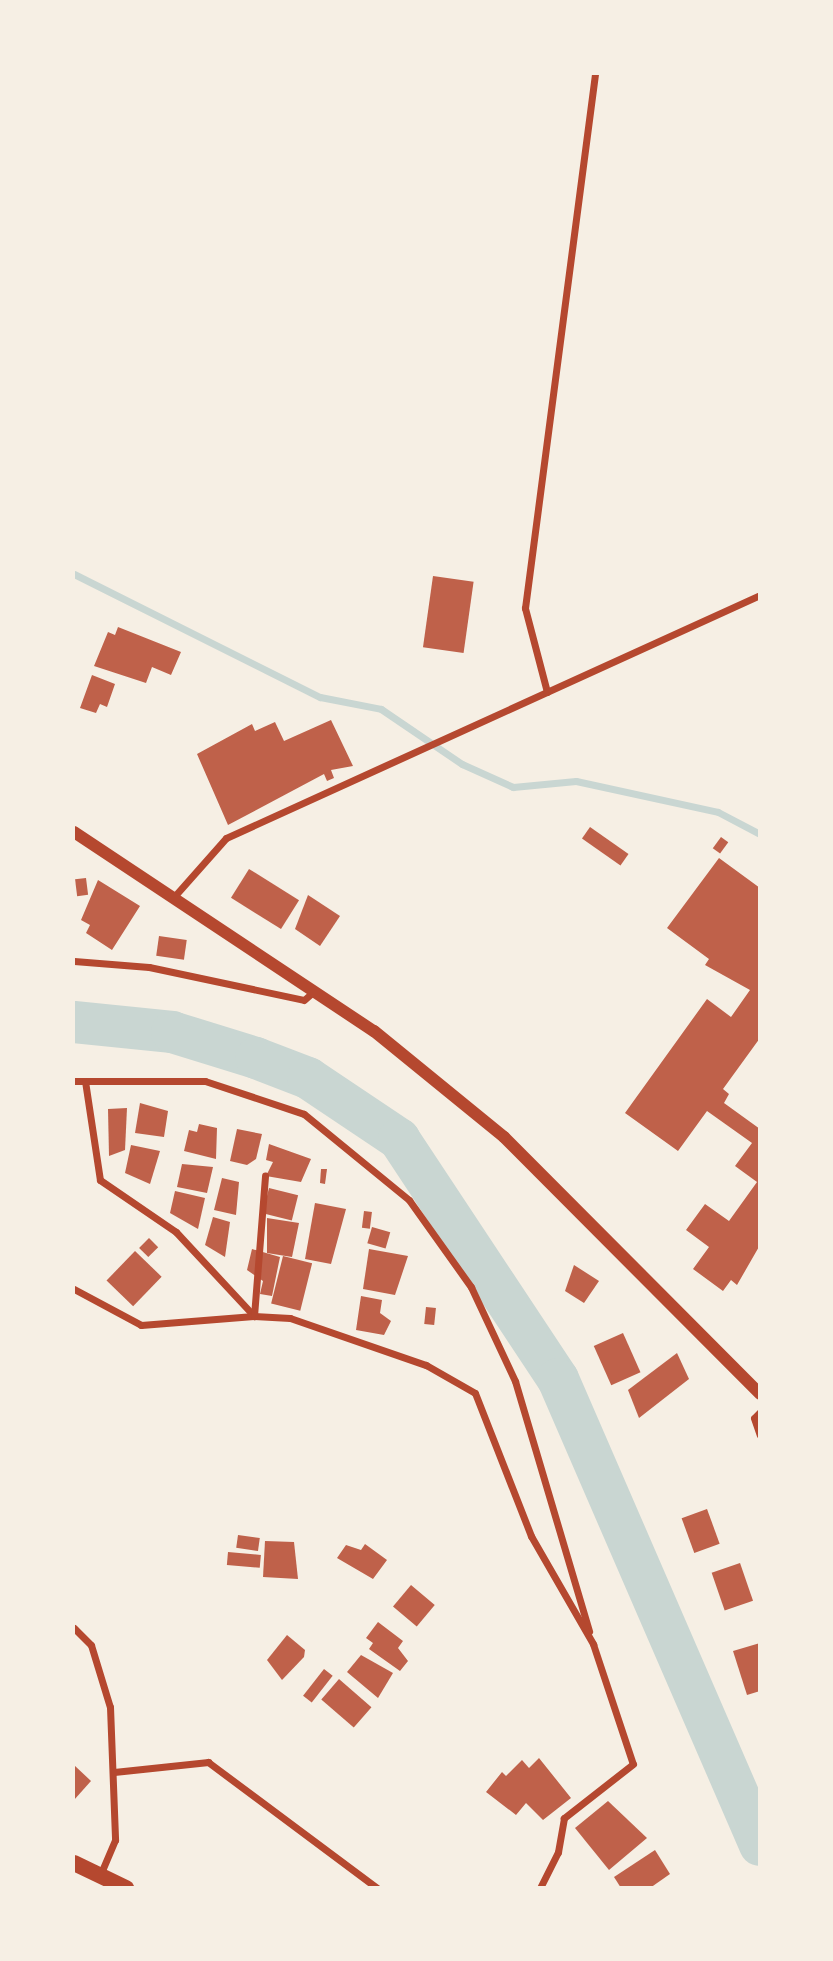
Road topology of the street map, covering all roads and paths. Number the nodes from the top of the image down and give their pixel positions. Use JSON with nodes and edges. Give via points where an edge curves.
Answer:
{"nodes":[{"id":1,"x":595,"y":74,"type":"edge"},
{"id":2,"x":760,"y":595,"type":"edge"},
{"id":3,"x":547,"y":692,"type":"junction"},
{"id":4,"x":74,"y":832,"type":"edge"},
{"id":5,"x":172,"y":898,"type":"junction"},
{"id":6,"x":74,"y":961,"type":"edge"},
{"id":7,"x":315,"y":990,"type":"junction"},
{"id":8,"x":74,"y":1081,"type":"edge"},
{"id":9,"x":85,"y":1081,"type":"junction"},
{"id":10,"x":265,"y":1175,"type":"dead end"},
{"id":11,"x":74,"y":1289,"type":"edge"},
{"id":12,"x":254,"y":1316,"type":"junction"},
{"id":13,"x":760,"y":1394,"type":"edge"},
{"id":14,"x":760,"y":1412,"type":"edge"},
{"id":15,"x":760,"y":1435,"type":"edge"},
{"id":16,"x":74,"y":1628,"type":"edge"},
{"id":17,"x":593,"y":1644,"type":"junction"},
{"id":18,"x":114,"y":1772,"type":"junction"},
{"id":19,"x":74,"y":1863,"type":"edge"},
{"id":20,"x":101,"y":1872,"type":"junction"},
{"id":21,"x":126,"y":1888,"type":"edge"},
{"id":22,"x":377,"y":1888,"type":"edge"},
{"id":23,"x":540,"y":1888,"type":"edge"}],
"edges":[{"from":1,"to":3,"type":"street","via":[[525,608]]},
{"from":2,"to":3,"type":"street"},
{"from":3,"to":5,"type":"street","via":[[226,838]]},
{"from":4,"to":5,"type":"street"},
{"from":5,"to":7,"type":"street"},
{"from":6,"to":7,"type":"street","via":[[162,969],[304,1000]]},
{"from":7,"to":13,"type":"street","via":[[503,1137]]},
{"from":8,"to":9,"type":"street"},
{"from":9,"to":12,"type":"street","via":[[100,1180],[176,1232]]},
{"from":9,"to":17,"type":"street","via":[[205,1081],[304,1114],[409,1199],[471,1287],[515,1381]]},
{"from":10,"to":12,"type":"street"},
{"from":11,"to":12,"type":"street","via":[[141,1325]]},
{"from":12,"to":17,"type":"street","via":[[290,1318],[426,1365],[475,1393],[531,1536]]},
{"from":14,"to":15,"type":"street","via":[[754,1418]]},
{"from":16,"to":18,"type":"street","via":[[91,1645],[110,1707]]},
{"from":17,"to":23,"type":"street","via":[[633,1763],[564,1818],[558,1852]]},
{"from":18,"to":20,"type":"street","via":[[115,1840]]},
{"from":18,"to":22,"type":"street","via":[[208,1762]]},
{"from":19,"to":20,"type":"highway"},
{"from":20,"to":21,"type":"highway"}]}
